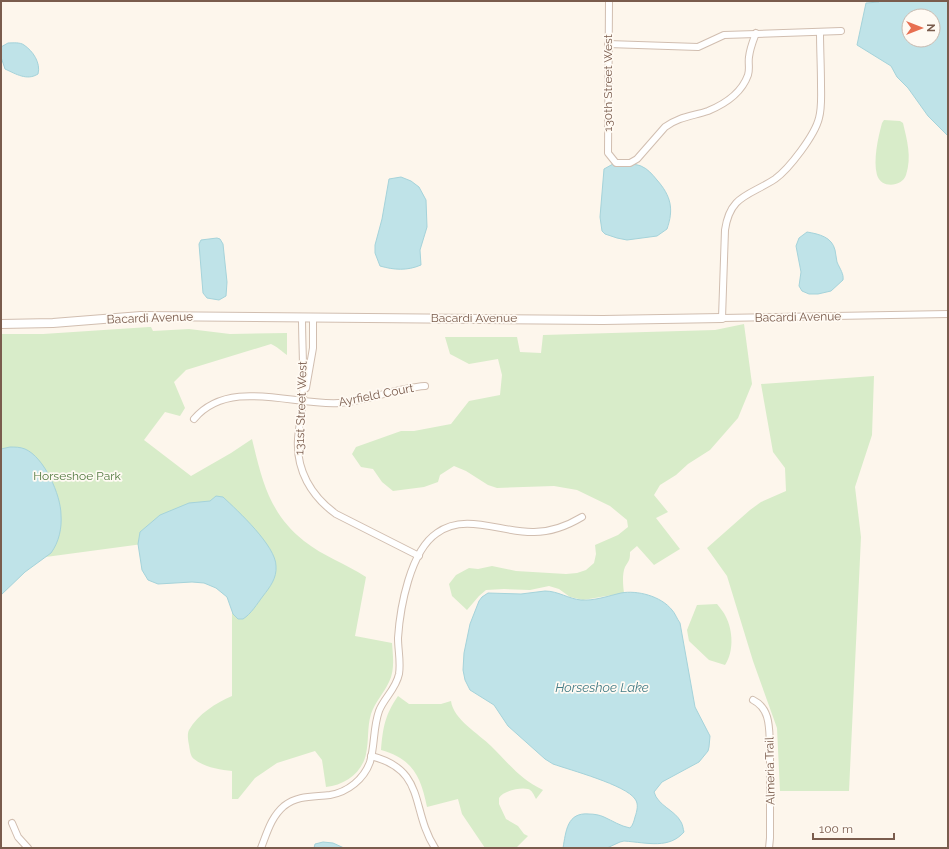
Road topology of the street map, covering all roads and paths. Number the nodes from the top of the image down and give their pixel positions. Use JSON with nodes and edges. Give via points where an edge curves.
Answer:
{"nodes":[{"id":1,"x":609,"y":1,"type":"edge"},
{"id":2,"x":841,"y":31,"type":"dead end"},
{"id":3,"x":820,"y":32,"type":"junction"},
{"id":4,"x":756,"y":33,"type":"junction"},
{"id":5,"x":608,"y":44,"type":"junction"},
{"id":6,"x":948,"y":314,"type":"edge"},
{"id":7,"x":302,"y":317,"type":"junction"},
{"id":8,"x":313,"y":317,"type":"junction"},
{"id":9,"x":722,"y":318,"type":"junction"},
{"id":10,"x":1,"y":324,"type":"edge"},
{"id":11,"x":425,"y":386,"type":"dead end"},
{"id":12,"x":303,"y":401,"type":"junction"},
{"id":13,"x":194,"y":419,"type":"dead end"},
{"id":14,"x":582,"y":517,"type":"dead end"},
{"id":15,"x":418,"y":556,"type":"junction"},
{"id":16,"x":754,"y":700,"type":"dead end"},
{"id":17,"x":371,"y":756,"type":"junction"},
{"id":18,"x":12,"y":823,"type":"dead end"},
{"id":19,"x":28,"y":848,"type":"edge"},
{"id":20,"x":261,"y":848,"type":"edge"},
{"id":21,"x":435,"y":848,"type":"edge"},
{"id":22,"x":768,"y":848,"type":"edge"}],
"edges":[{"from":1,"to":5,"type":"street","name":"130th Street West"},
{"from":2,"to":3,"type":"street"},
{"from":3,"to":4,"type":"street"},
{"from":3,"to":9,"type":"street","via":[[821,105],[814,131],[787,168],[775,179],[740,199],[726,218]]},
{"from":4,"to":5,"type":"street","via":[[724,35],[698,47]]},
{"from":4,"to":5,"type":"street","name":"130th Street West","via":[[750,52],[749,73],[742,88],[731,98],[709,110],[670,123],[630,164],[616,163],[608,153]]},
{"from":6,"to":9,"type":"street","name":"Bacardi Avenue"},
{"from":7,"to":8,"type":"street","name":"Bacardi Avenue"},
{"from":7,"to":10,"type":"street","name":"Bacardi Avenue","via":[[141,316]]},
{"from":7,"to":12,"type":"street","name":"131st Street West"},
{"from":8,"to":9,"type":"street","name":"Bacardi Avenue","via":[[596,320]]},
{"from":8,"to":12,"type":"street","via":[[313,348]]},
{"from":11,"to":12,"type":"street","name":"Ayrfield Court","via":[[348,402]]},
{"from":12,"to":13,"type":"street","name":"Ayrfield Court","via":[[265,396],[239,397],[202,410]]},
{"from":12,"to":15,"type":"street","name":"131st Street West","via":[[298,438],[299,459],[305,478],[316,496],[336,514]]},
{"from":14,"to":15,"type":"street","via":[[562,527],[541,532],[468,524],[452,525],[442,529],[426,542]]},
{"from":15,"to":17,"type":"street","via":[[402,606],[398,639],[398,677],[379,711]]},
{"from":16,"to":22,"type":"street","name":"Almeria Trail","via":[[764,708],[769,732]]},
{"from":17,"to":20,"type":"street","via":[[364,774],[350,787],[330,795],[303,797],[284,806],[271,823]]},
{"from":17,"to":21,"type":"street","via":[[384,759],[402,770],[415,793],[423,823]]},
{"from":18,"to":19,"type":"street","via":[[18,837]]}]}
